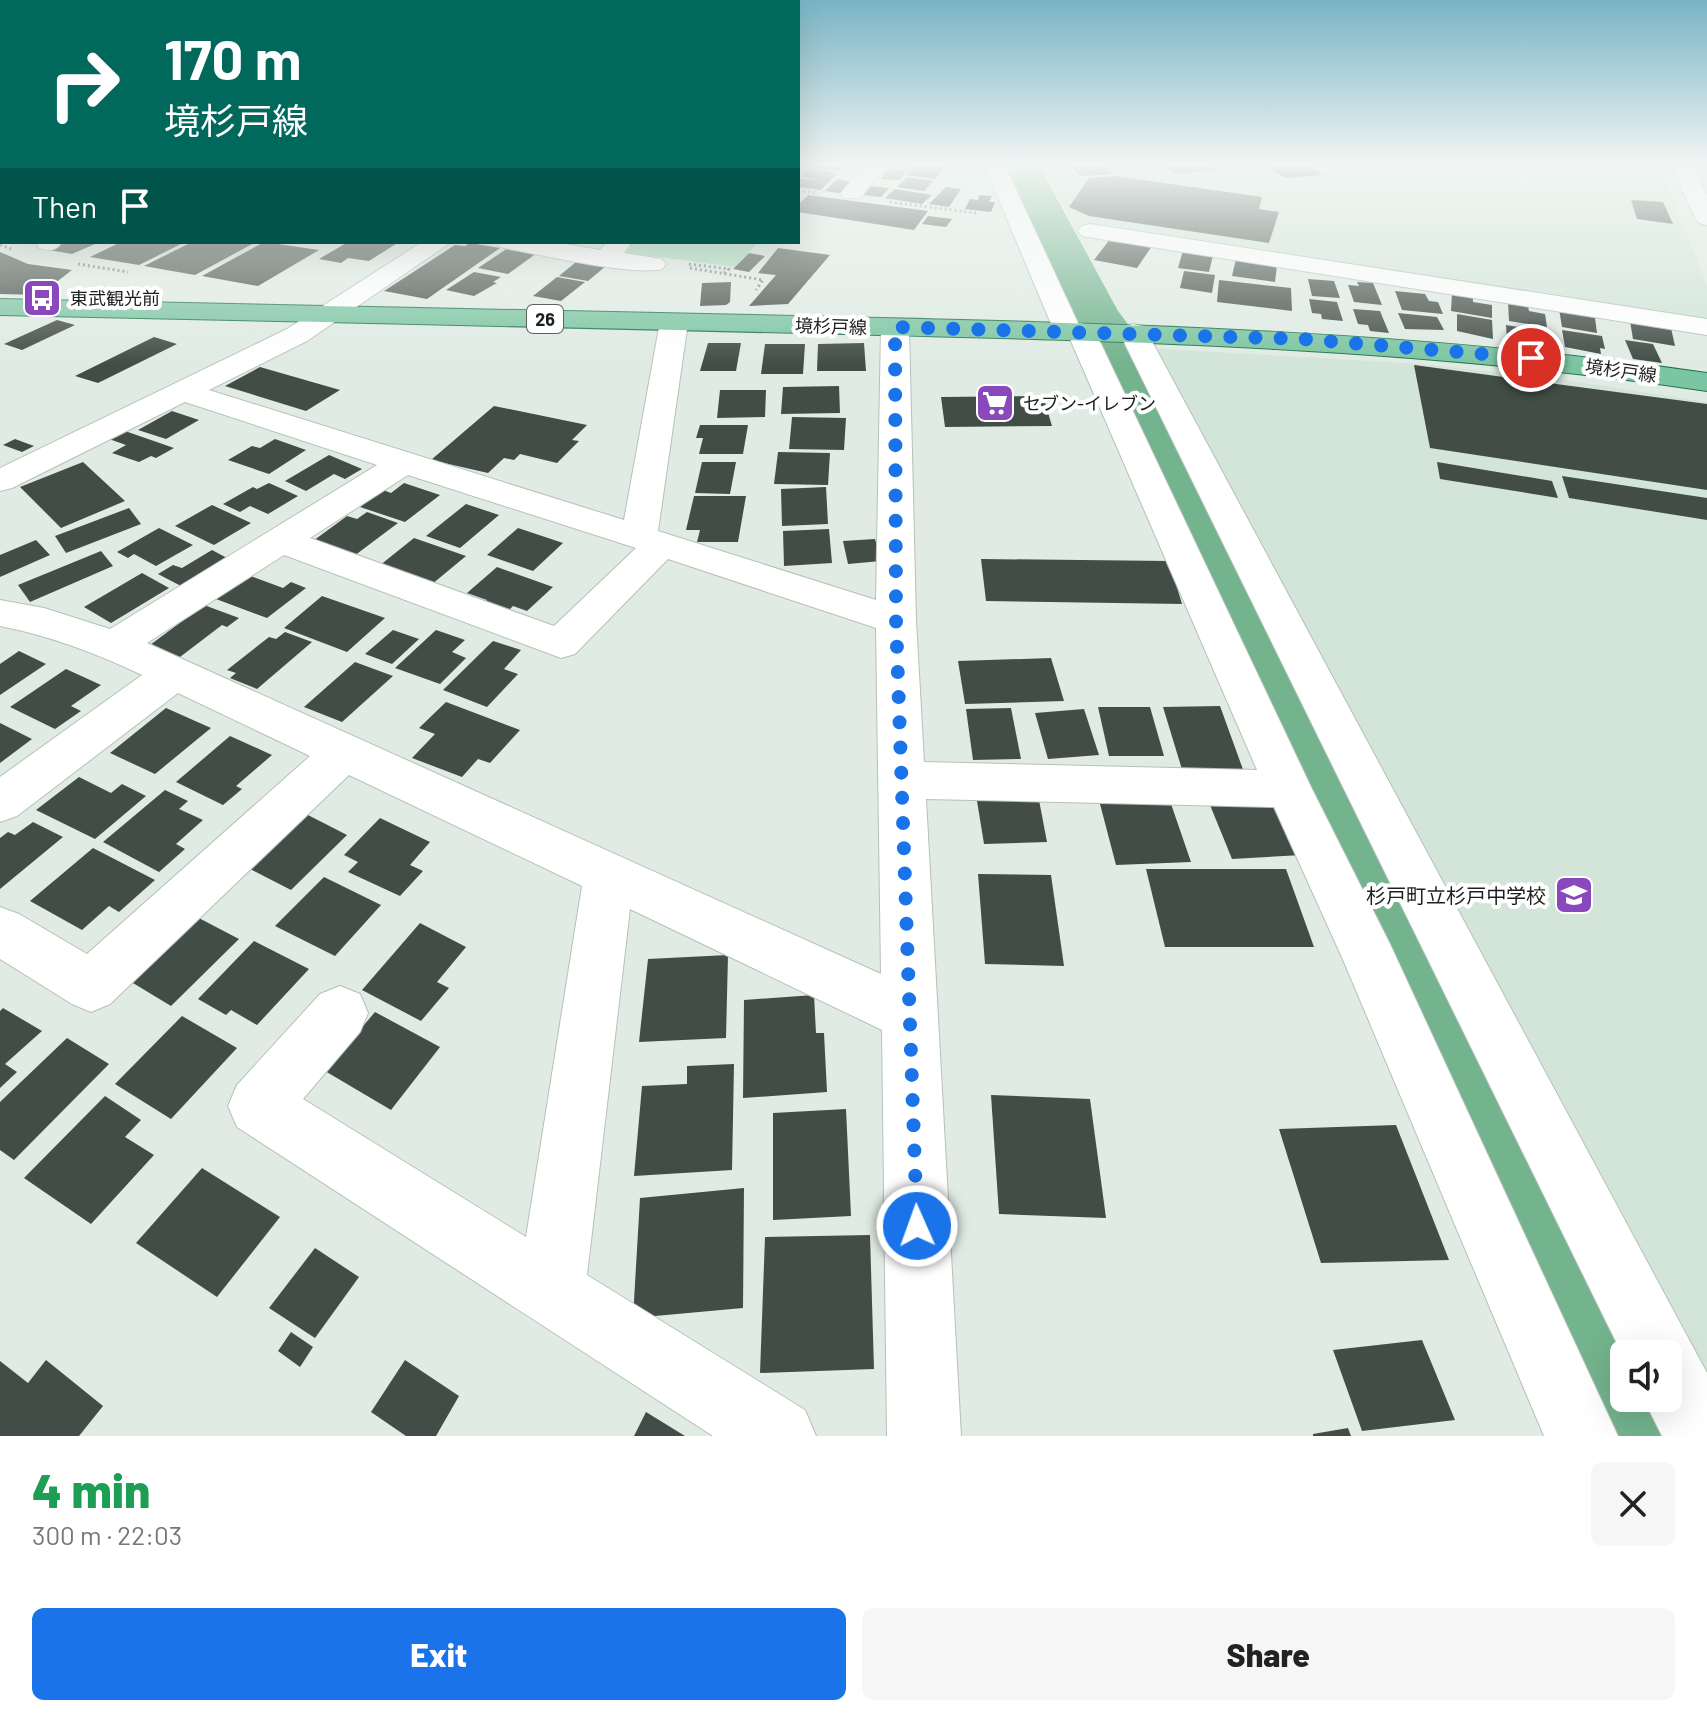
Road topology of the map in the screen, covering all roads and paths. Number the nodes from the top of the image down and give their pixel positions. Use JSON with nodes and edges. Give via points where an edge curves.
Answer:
{"nodes":[{"id":1,"x":1028,"y":231,"type":"edge"},
{"id":2,"x":1090,"y":231,"type":"dead end"},
{"id":3,"x":436,"y":244,"type":"edge"},
{"id":4,"x":535,"y":244,"type":"edge"},
{"id":5,"x":613,"y":250,"type":"edge"},
{"id":6,"x":653,"y":264,"type":"joint"},
{"id":7,"x":0,"y":307,"type":"edge"},
{"id":8,"x":332,"y":314,"type":"junction"},
{"id":9,"x":674,"y":322,"type":"junction"},
{"id":10,"x":738,"y":323,"type":"junction"},
{"id":11,"x":895,"y":327,"type":"junction"},
{"id":12,"x":1707,"y":327,"type":"edge"},
{"id":13,"x":1098,"y":331,"type":"junction"},
{"id":14,"x":1707,"y":382,"type":"edge"},
{"id":15,"x":182,"y":391,"type":"junction"},
{"id":16,"x":402,"y":464,"type":"junction"},
{"id":17,"x":0,"y":481,"type":"edge"},
{"id":18,"x":651,"y":539,"type":"junction"},
{"id":19,"x":280,"y":540,"type":"junction"},
{"id":20,"x":0,"y":613,"type":"edge"},
{"id":21,"x":896,"y":620,"type":"junction"},
{"id":22,"x":114,"y":645,"type":"junction"},
{"id":23,"x":175,"y":673,"type":"junction"},
{"id":24,"x":345,"y":751,"type":"junction"},
{"id":25,"x":902,"y":780,"type":"junction"},
{"id":26,"x":1289,"y":789,"type":"junction"},
{"id":27,"x":0,"y":803,"type":"edge"},
{"id":28,"x":609,"y":873,"type":"junction"},
{"id":29,"x":0,"y":931,"type":"edge"},
{"id":30,"x":340,"y":1013,"type":"dead end"},
{"id":31,"x":910,"y":1015,"type":"junction"},
{"id":32,"x":551,"y":1291,"type":"junction"},
{"id":33,"x":1651,"y":1340,"type":"edge"},
{"id":34,"x":1682,"y":1399,"type":"edge"},
{"id":35,"x":779,"y":1436,"type":"edge"},
{"id":36,"x":924,"y":1436,"type":"edge"},
{"id":37,"x":1581,"y":1436,"type":"edge"},
{"id":38,"x":1701,"y":1436,"type":"edge"}],
"edges":[{"from":1,"to":13,"type":"street"},
{"from":2,"to":12,"type":"street"},
{"from":3,"to":8,"type":"street"},
{"from":4,"to":5,"type":"street"},
{"from":5,"to":6,"type":"street"},
{"from":6,"to":10,"type":"path","via":[[763,280],[743,306]]},
{"from":7,"to":8,"type":"main road","name":"境杉戸線","number":"26"},
{"from":8,"to":9,"type":"main road","name":"境杉戸線","number":"26"},
{"from":8,"to":15,"type":"street"},
{"from":9,"to":10,"type":"main road","name":"境杉戸線","number":"26"},
{"from":9,"to":18,"type":"street"},
{"from":10,"to":11,"type":"main road","name":"境杉戸線","number":"26"},
{"from":11,"to":13,"type":"main road","name":"境杉戸線","number":"26"},
{"from":11,"to":21,"type":"street"},
{"from":13,"to":14,"type":"main road","name":"境杉戸線","number":"26","via":[[1464,350]]},
{"from":13,"to":26,"type":"street"},
{"from":13,"to":33,"type":"street"},
{"from":15,"to":16,"type":"street"},
{"from":15,"to":17,"type":"street"},
{"from":16,"to":18,"type":"street"},
{"from":16,"to":19,"type":"street"},
{"from":18,"to":19,"type":"street","via":[[561,644]]},
{"from":18,"to":21,"type":"street"},
{"from":19,"to":22,"type":"street"},
{"from":20,"to":22,"type":"street","via":[[44,621]]},
{"from":21,"to":25,"type":"street"},
{"from":22,"to":23,"type":"street"},
{"from":23,"to":24,"type":"street"},
{"from":23,"to":27,"type":"street"},
{"from":24,"to":28,"type":"street"},
{"from":24,"to":29,"type":"street","via":[[91,986]]},
{"from":25,"to":26,"type":"street"},
{"from":25,"to":31,"type":"street"},
{"from":26,"to":37,"type":"street"},
{"from":28,"to":31,"type":"street"},
{"from":28,"to":32,"type":"street"},
{"from":30,"to":32,"type":"street","via":[[258,1106]]},
{"from":31,"to":36,"type":"street"},
{"from":32,"to":35,"type":"street"},
{"from":34,"to":38,"type":"street"}]}
